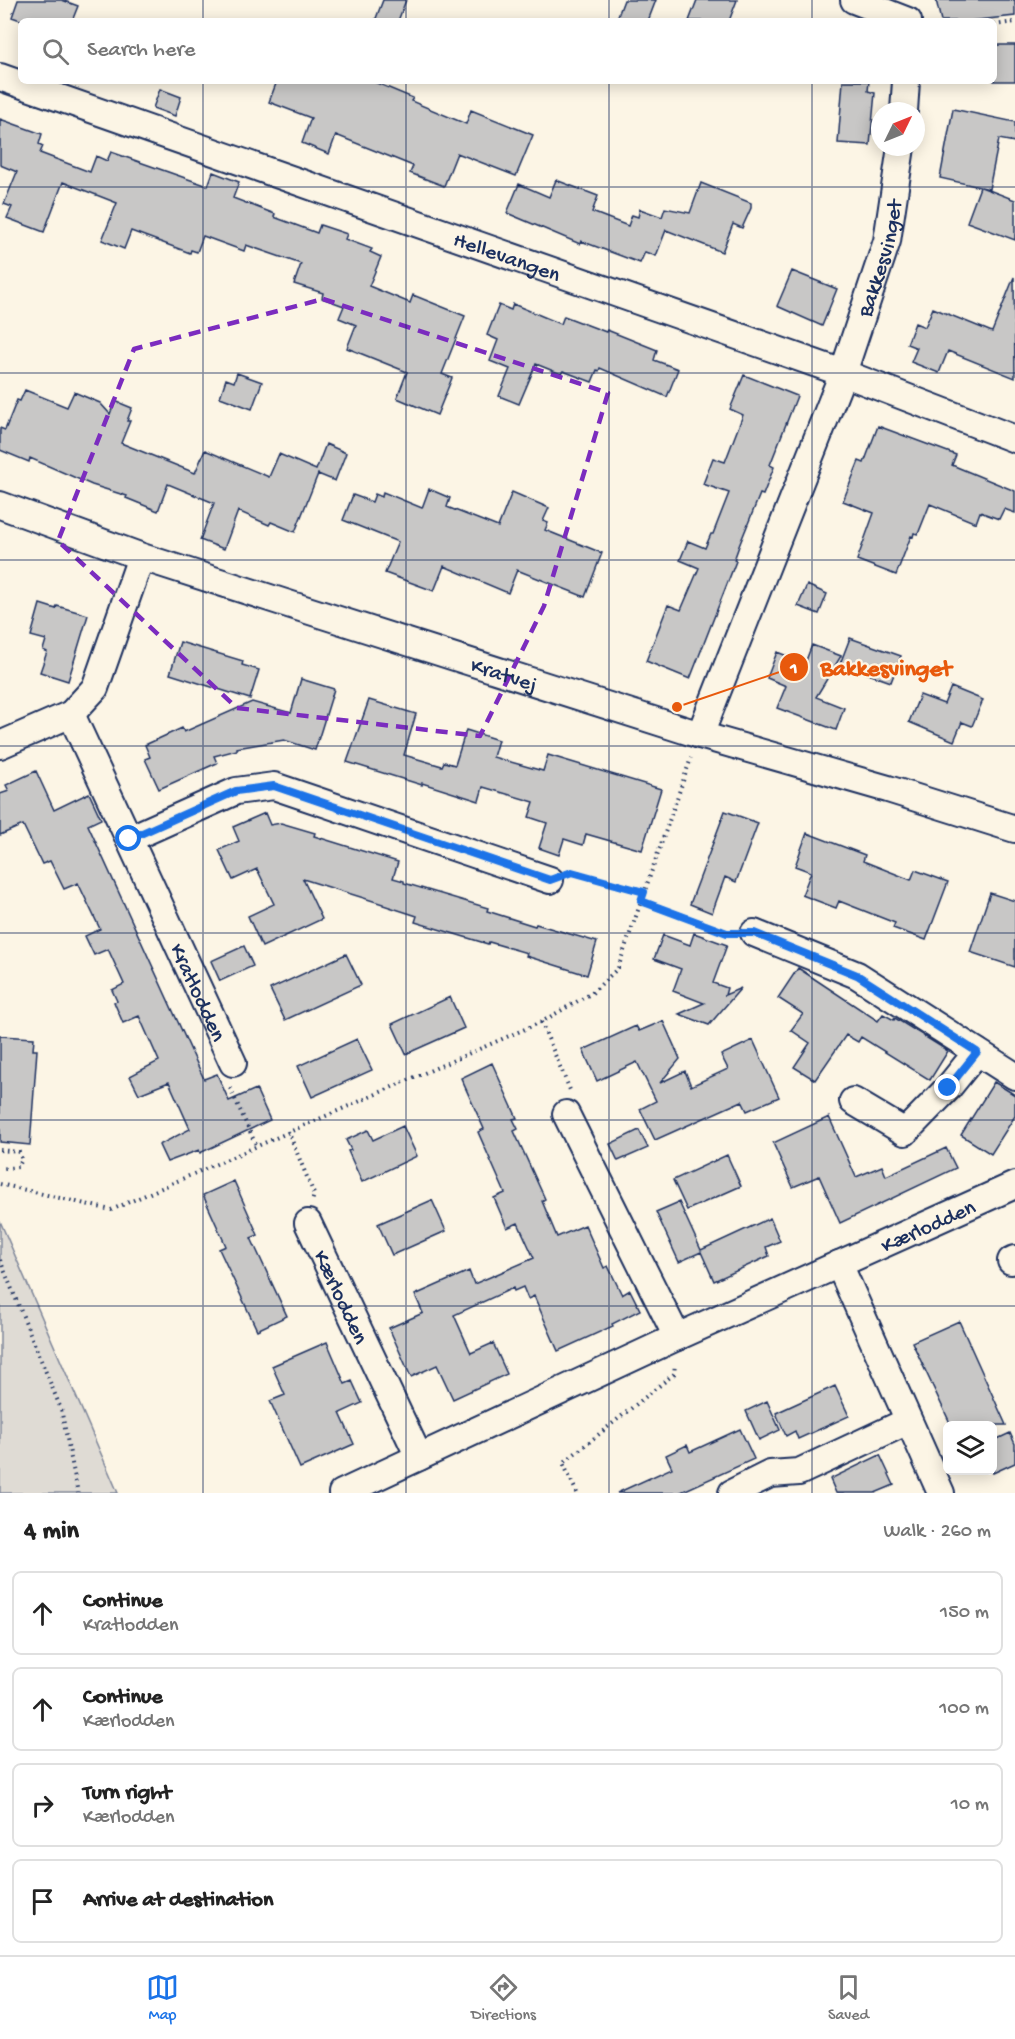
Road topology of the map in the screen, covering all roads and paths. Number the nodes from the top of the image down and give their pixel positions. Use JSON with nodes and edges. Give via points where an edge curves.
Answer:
{"nodes":[{"id":1,"x":854,"y":0,"type":"edge"},
{"id":2,"x":906,"y":0,"type":"edge"},
{"id":3,"x":901,"y":18,"type":"edge"},
{"id":4,"x":909,"y":18,"type":"edge"},
{"id":5,"x":1015,"y":22,"type":"edge"},
{"id":6,"x":997,"y":25,"type":"edge"},
{"id":7,"x":0,"y":76,"type":"edge"},
{"id":8,"x":18,"y":82,"type":"edge"},
{"id":9,"x":23,"y":84,"type":"edge"},
{"id":10,"x":906,"y":84,"type":"edge"},
{"id":11,"x":905,"y":102,"type":"edge"},
{"id":12,"x":900,"y":156,"type":"edge"},
{"id":13,"x":843,"y":372,"type":"junction"},
{"id":14,"x":1015,"y":439,"type":"edge"},
{"id":15,"x":0,"y":505,"type":"edge"},
{"id":16,"x":141,"y":556,"type":"junction"},
{"id":17,"x":71,"y":714,"type":"junction"},
{"id":18,"x":700,"y":735,"type":"junction"},
{"id":19,"x":0,"y":745,"type":"edge"},
{"id":20,"x":1015,"y":829,"type":"edge"},
{"id":21,"x":129,"y":839,"type":"junction"},
{"id":22,"x":550,"y":880,"type":"joint"},
{"id":23,"x":644,"y":892,"type":"junction"},
{"id":24,"x":641,"y":901,"type":"junction"},
{"id":25,"x":754,"y":933,"type":"joint"},
{"id":26,"x":541,"y":1022,"type":"junction"},
{"id":27,"x":977,"y":1052,"type":"junction"},
{"id":28,"x":233,"y":1064,"type":"joint"},
{"id":29,"x":1015,"y":1076,"type":"edge"},
{"id":30,"x":853,"y":1101,"type":"dead end"},
{"id":31,"x":566,"y":1114,"type":"joint"},
{"id":32,"x":288,"y":1131,"type":"junction"},
{"id":33,"x":256,"y":1145,"type":"junction"},
{"id":34,"x":0,"y":1150,"type":"edge"},
{"id":35,"x":0,"y":1169,"type":"edge"},
{"id":36,"x":0,"y":1184,"type":"edge"},
{"id":37,"x":1015,"y":1185,"type":"edge"},
{"id":38,"x":308,"y":1223,"type":"joint"},
{"id":39,"x":0,"y":1260,"type":"edge"},
{"id":40,"x":839,"y":1264,"type":"junction"},
{"id":41,"x":677,"y":1337,"type":"junction"},
{"id":42,"x":909,"y":1420,"type":"junction"},
{"id":43,"x":419,"y":1457,"type":"junction"},
{"id":44,"x":78,"y":1493,"type":"edge"},
{"id":45,"x":342,"y":1493,"type":"edge"},
{"id":46,"x":577,"y":1493,"type":"edge"},
{"id":47,"x":732,"y":1493,"type":"edge"},
{"id":48,"x":941,"y":1493,"type":"edge"}],
"edges":[{"from":1,"to":3,"type":"street"},
{"from":2,"to":4,"type":"street"},
{"from":5,"to":6,"type":"path"},
{"from":7,"to":8,"type":"street","name":"Hellevangen"},
{"from":9,"to":13,"type":"street","name":"Hellevangen"},
{"from":10,"to":11,"type":"street"},
{"from":12,"to":13,"type":"street","name":"Bakkesvinget","via":[[887,242]]},
{"from":13,"to":14,"type":"street","name":"Hellevangen"},
{"from":13,"to":18,"type":"street","name":"Bakkesvinget"},
{"from":15,"to":16,"type":"street","name":"Kratvej"},
{"from":16,"to":17,"type":"street","via":[[95,688]]},
{"from":16,"to":18,"type":"street","name":"Kratvej"},
{"from":17,"to":19,"type":"street"},
{"from":17,"to":21,"type":"street","name":"Kratlodden"},
{"from":18,"to":20,"type":"street","name":"Kratvej"},
{"from":18,"to":23,"type":"path"},
{"from":21,"to":22,"type":"street","via":[[236,791],[274,786]]},
{"from":21,"to":28,"type":"street","name":"Kratlodden"},
{"from":22,"to":23,"type":"path","via":[[572,872]]},
{"from":23,"to":24,"type":"path"},
{"from":24,"to":25,"type":"path","via":[[727,933]]},
{"from":24,"to":26,"type":"path","via":[[618,968],[592,993]]},
{"from":25,"to":27,"type":"street","via":[[857,975]]},
{"from":26,"to":31,"type":"path","via":[[571,1088]]},
{"from":26,"to":32,"type":"path"},
{"from":27,"to":29,"type":"street"},
{"from":27,"to":30,"type":"street","via":[[905,1132]]},
{"from":28,"to":33,"type":"path","name":"Kratlodden","via":[[229,1084]]},
{"from":31,"to":41,"type":"street"},
{"from":32,"to":33,"type":"path"},
{"from":32,"to":38,"type":"path","name":"Kærlodden","via":[[314,1194]]},
{"from":33,"to":36,"type":"path","via":[[111,1210]]},
{"from":34,"to":35,"type":"path","via":[[19,1152],[22,1160],[18,1167]]},
{"from":37,"to":40,"type":"street","name":"Kærlodden"},
{"from":38,"to":43,"type":"street","name":"Kærlodden"},
{"from":39,"to":44,"type":"path","via":[[62,1409]]},
{"from":40,"to":41,"type":"street","name":"Kærlodden"},
{"from":40,"to":42,"type":"street"},
{"from":41,"to":43,"type":"street","name":"Kærlodden"},
{"from":41,"to":46,"type":"path","via":[[674,1374],[563,1463]]},
{"from":42,"to":47,"type":"street","via":[[799,1472],[771,1474]]},
{"from":42,"to":48,"type":"street"},
{"from":43,"to":45,"type":"street","name":"Kærlodden"}]}
